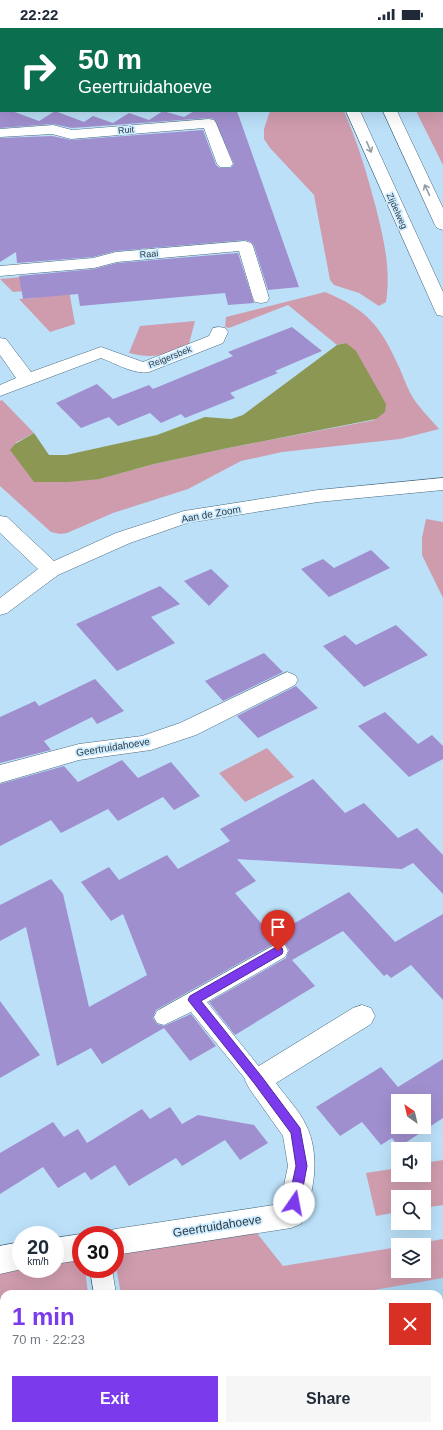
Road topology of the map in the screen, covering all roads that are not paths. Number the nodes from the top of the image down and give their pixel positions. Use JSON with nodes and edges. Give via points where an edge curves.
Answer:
{"nodes":[{"id":1,"x":353,"y":112,"type":"edge"},
{"id":2,"x":390,"y":112,"type":"edge"},
{"id":3,"x":0,"y":133,"type":"edge"},
{"id":4,"x":225,"y":164,"type":"dead end"},
{"id":5,"x":443,"y":225,"type":"edge"},
{"id":6,"x":0,"y":271,"type":"edge"},
{"id":7,"x":261,"y":298,"type":"dead end"},
{"id":8,"x":443,"y":311,"type":"edge"},
{"id":9,"x":219,"y":332,"type":"dead end"},
{"id":10,"x":0,"y":343,"type":"edge"},
{"id":11,"x":27,"y":380,"type":"junction"},
{"id":12,"x":0,"y":391,"type":"edge"},
{"id":13,"x":443,"y":484,"type":"edge"},
{"id":14,"x":0,"y":522,"type":"edge"},
{"id":15,"x":51,"y":570,"type":"junction"},
{"id":16,"x":0,"y":608,"type":"edge"},
{"id":17,"x":286,"y":680,"type":"dead end"},
{"id":18,"x":0,"y":774,"type":"edge"},
{"id":19,"x":278,"y":951,"type":"dead end"},
{"id":20,"x":193,"y":1000,"type":"junction"},
{"id":21,"x":362,"y":1016,"type":"dead end"},
{"id":22,"x":164,"y":1017,"type":"dead end"},
{"id":23,"x":258,"y":1080,"type":"junction"},
{"id":24,"x":124,"y":1241,"type":"edge"},
{"id":25,"x":12,"y":1258,"type":"edge"},
{"id":26,"x":0,"y":1260,"type":"edge"},
{"id":27,"x":102,"y":1278,"type":"edge"},
{"id":28,"x":104,"y":1290,"type":"edge"}],
"edges":[{"from":1,"to":8,"type":"street","name":"Zijdelweg","one_way":true},
{"from":5,"to":2,"type":"street","one_way":true},
{"from":3,"to":4,"type":"street","name":"Ruit","via":[[53,129],[71,135],[210,124]]},
{"from":6,"to":7,"type":"street","name":"Raai","via":[[94,263],[116,257],[245,246]]},
{"from":9,"to":11,"type":"street","name":"Reigersbek","via":[[217,339],[143,368],[101,352]]},
{"from":10,"to":11,"type":"street"},
{"from":11,"to":12,"type":"street"},
{"from":13,"to":15,"type":"street","name":"Aan de Zoom","via":[[318,496],[184,518],[123,538]]},
{"from":14,"to":15,"type":"street"},
{"from":15,"to":16,"type":"street","name":"Aan de Zoom"},
{"from":17,"to":18,"type":"street","name":"Geertruidahoeve","via":[[188,729],[154,741],[79,752]]},
{"from":19,"to":20,"type":"lane"},
{"from":20,"to":22,"type":"lane"},
{"from":20,"to":23,"type":"lane","name":"Geertruidahoeve"},
{"from":21,"to":23,"type":"street"},
{"from":23,"to":24,"type":"street","name":"Geertruidahoeve","via":[[296,1132],[302,1166],[291,1215]]},
{"from":25,"to":26,"type":"street"},
{"from":27,"to":28,"type":"lane"}]}
